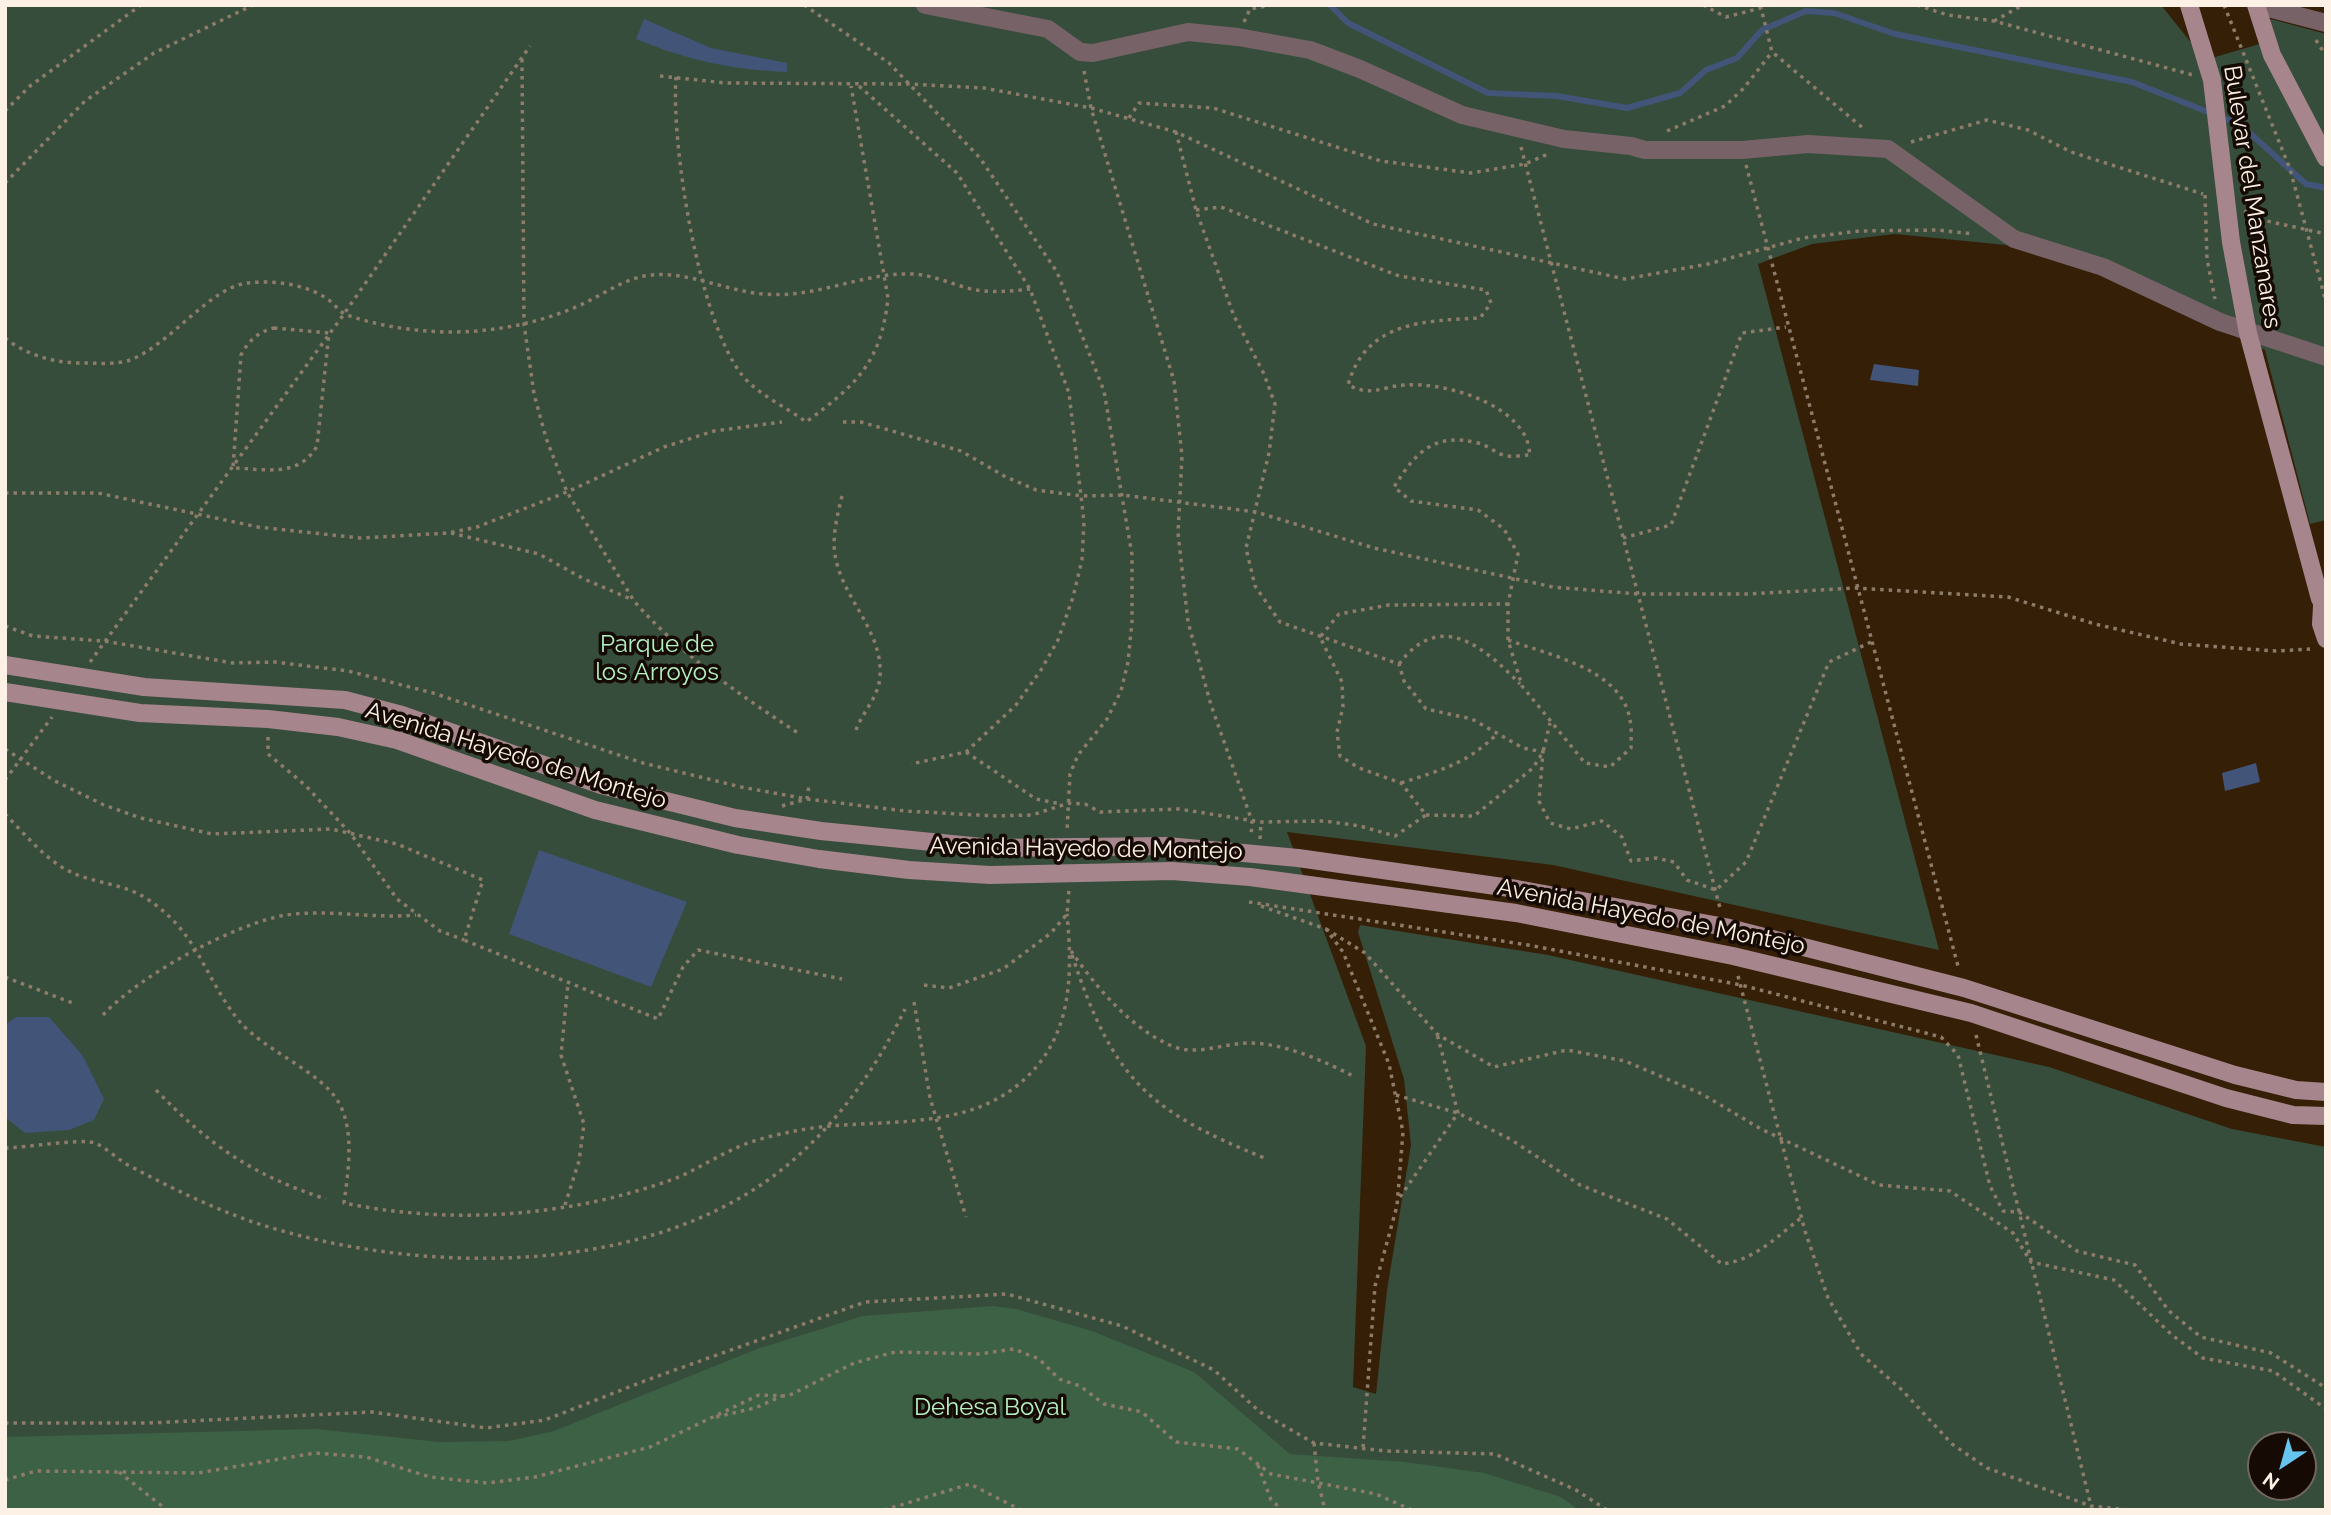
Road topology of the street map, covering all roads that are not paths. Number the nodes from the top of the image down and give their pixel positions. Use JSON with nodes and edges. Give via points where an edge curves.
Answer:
{"nodes":[{"id":1,"x":925,"y":5,"type":"edge"},
{"id":2,"x":2189,"y":5,"type":"edge"},
{"id":3,"x":2256,"y":5,"type":"edge"},
{"id":4,"x":2326,"y":23,"type":"edge"},
{"id":5,"x":2324,"y":155,"type":"edge"},
{"id":6,"x":2248,"y":333,"type":"junction"},
{"id":7,"x":2326,"y":357,"type":"edge"},
{"id":8,"x":2326,"y":579,"type":"edge"},
{"id":9,"x":2320,"y":599,"type":"junction"},
{"id":10,"x":2319,"y":644,"type":"edge"},
{"id":11,"x":5,"y":664,"type":"edge"},
{"id":12,"x":5,"y":692,"type":"edge"},
{"id":13,"x":2015,"y":1004,"type":"junction"},
{"id":14,"x":2008,"y":1025,"type":"junction"},
{"id":15,"x":2326,"y":1092,"type":"edge"},
{"id":16,"x":2326,"y":1116,"type":"edge"}],
"edges":[{"from":1,"to":6,"type":"street","via":[[1048,29],[1080,52],[1188,32],[1310,50],[1462,115],[1645,150],[1742,150],[1808,144],[1888,149],[2014,239],[2103,267]]},
{"from":2,"to":6,"type":"street","name":"Bulevar del Manzanares","via":[[2212,80],[2231,242]]},
{"from":3,"to":4,"type":"street"},
{"from":3,"to":5,"type":"street","name":"Bulevar del Manzanares","via":[[2272,55]]},
{"from":6,"to":7,"type":"street"},
{"from":6,"to":9,"type":"street","name":"Bulevar del Manzanares"},
{"from":8,"to":9,"type":"street"},
{"from":9,"to":10,"type":"street","name":"Bulevar del Manzanares"},
{"from":11,"to":13,"type":"street","via":[[144,687],[345,700],[402,715],[601,785],[735,818],[992,848],[1167,846],[1298,858],[1517,888],[1725,928]]},
{"from":12,"to":14,"type":"street","name":"Avenida Hayedo de Montejo","via":[[140,713],[338,727],[397,740],[583,806],[738,845],[909,870],[990,874],[1172,871],[1291,881],[1516,913],[1733,956]]},
{"from":13,"to":14,"type":"street","via":[[2005,1016]]},
{"from":13,"to":15,"type":"street","via":[[2235,1075],[2296,1090]]},
{"from":14,"to":16,"type":"street","name":"Avenida Hayedo de Montejo","via":[[2226,1098],[2293,1115]]}]}
